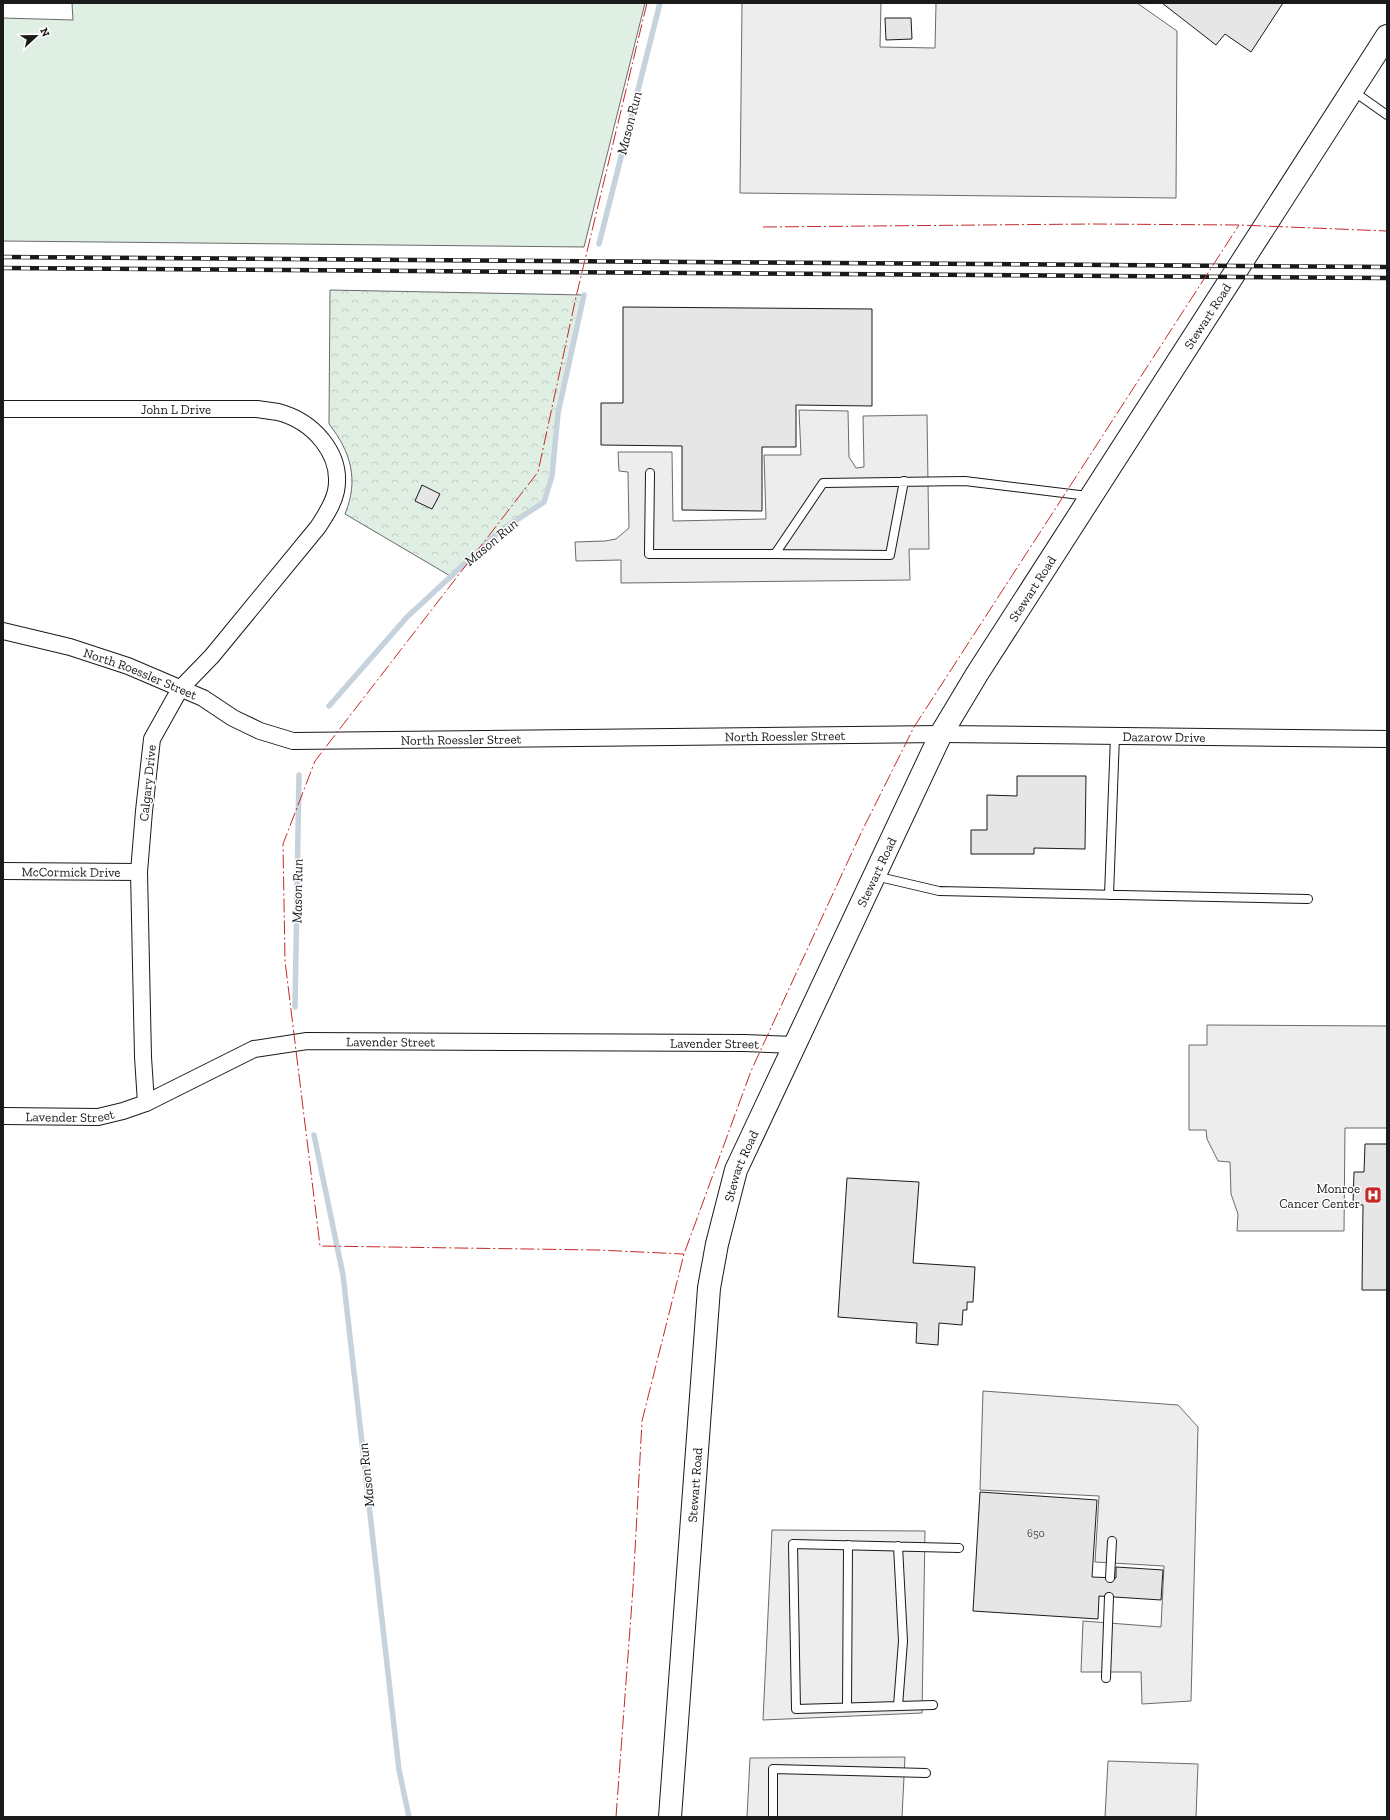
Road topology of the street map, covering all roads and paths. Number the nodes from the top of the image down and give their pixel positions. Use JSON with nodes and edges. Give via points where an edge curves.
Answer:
{"nodes":[{"id":1,"x":1387,"y":36,"type":"edge"},
{"id":2,"x":1352,"y":90,"type":"junction"},
{"id":3,"x":1387,"y":115,"type":"edge"},
{"id":4,"x":3,"y":409,"type":"edge"},
{"id":5,"x":333,"y":455,"type":"joint"},
{"id":6,"x":650,"y":473,"type":"dead end"},
{"id":7,"x":904,"y":481,"type":"junction"},
{"id":8,"x":1091,"y":496,"type":"junction"},
{"id":9,"x":775,"y":554,"type":"junction"},
{"id":10,"x":3,"y":631,"type":"edge"},
{"id":11,"x":180,"y":689,"type":"junction"},
{"id":12,"x":941,"y":734,"type":"junction"},
{"id":13,"x":1115,"y":736,"type":"junction"},
{"id":14,"x":1387,"y":739,"type":"edge"},
{"id":15,"x":3,"y":871,"type":"edge"},
{"id":16,"x":139,"y":872,"type":"junction"},
{"id":17,"x":875,"y":875,"type":"junction"},
{"id":18,"x":1109,"y":895,"type":"junction"},
{"id":19,"x":1308,"y":899,"type":"dead end"},
{"id":20,"x":794,"y":1045,"type":"junction"},
{"id":21,"x":146,"y":1103,"type":"junction"},
{"id":22,"x":3,"y":1116,"type":"edge"},
{"id":23,"x":1112,"y":1541,"type":"dead end"},
{"id":24,"x":848,"y":1545,"type":"junction"},
{"id":25,"x":898,"y":1546,"type":"junction"},
{"id":26,"x":959,"y":1548,"type":"dead end"},
{"id":27,"x":1110,"y":1578,"type":"dead end"},
{"id":28,"x":1109,"y":1597,"type":"dead end"},
{"id":29,"x":1106,"y":1678,"type":"dead end"},
{"id":30,"x":933,"y":1705,"type":"dead end"},
{"id":31,"x":898,"y":1706,"type":"junction"},
{"id":32,"x":847,"y":1707,"type":"junction"},
{"id":33,"x":926,"y":1773,"type":"dead end"},
{"id":34,"x":670,"y":1817,"type":"edge"},
{"id":35,"x":773,"y":1817,"type":"edge"}],
"edges":[{"from":1,"to":2,"type":"street","name":"Stewart Road"},
{"from":2,"to":3,"type":"lane"},
{"from":2,"to":8,"type":"street","name":"Stewart Road"},
{"from":4,"to":5,"type":"street","name":"John L Drive","via":[[279,412],[304,424],[320,438]]},
{"from":5,"to":11,"type":"street","name":"Calgary Drive","via":[[337,472],[336,491],[331,507],[318,527],[212,656]]},
{"from":6,"to":9,"type":"lane","via":[[649,554]]},
{"from":7,"to":8,"type":"lane","via":[[966,480]]},
{"from":7,"to":9,"type":"lane","via":[[823,483]]},
{"from":7,"to":9,"type":"lane","via":[[890,555]]},
{"from":8,"to":12,"type":"street","name":"Stewart Road"},
{"from":10,"to":11,"type":"street","name":"North Roessler Street","via":[[70,647],[128,666]]},
{"from":11,"to":12,"type":"street","name":"North Roessler Street","via":[[203,698],[233,718],[293,741]]},
{"from":11,"to":16,"type":"street","name":"Calgary Drive","via":[[152,739]]},
{"from":12,"to":13,"type":"street","name":"Dazarow Drive"},
{"from":12,"to":17,"type":"street","name":"Stewart Road"},
{"from":13,"to":14,"type":"street","name":"Dazarow Drive"},
{"from":13,"to":18,"type":"lane"},
{"from":15,"to":16,"type":"street","name":"McCormick Drive"},
{"from":16,"to":21,"type":"street","name":"Calgary Drive","via":[[142,1057]]},
{"from":17,"to":18,"type":"lane","via":[[939,891]]},
{"from":17,"to":20,"type":"street","name":"Stewart Road"},
{"from":18,"to":19,"type":"lane"},
{"from":20,"to":21,"type":"street","name":"Lavender Street","via":[[307,1041],[254,1050]]},
{"from":20,"to":34,"type":"street","name":"Stewart Road","via":[[736,1170],[717,1244],[709,1288]]},
{"from":21,"to":22,"type":"street","name":"Lavender Street","via":[[98,1117]]},
{"from":23,"to":27,"type":"lane"},
{"from":24,"to":25,"type":"lane"},
{"from":24,"to":32,"type":"lane"},
{"from":24,"to":32,"type":"lane","via":[[793,1544],[796,1709]]},
{"from":25,"to":26,"type":"lane"},
{"from":25,"to":31,"type":"lane","via":[[903,1642]]},
{"from":28,"to":29,"type":"lane"},
{"from":30,"to":31,"type":"lane"},
{"from":31,"to":32,"type":"lane"},
{"from":33,"to":35,"type":"lane","via":[[773,1769]]}]}
